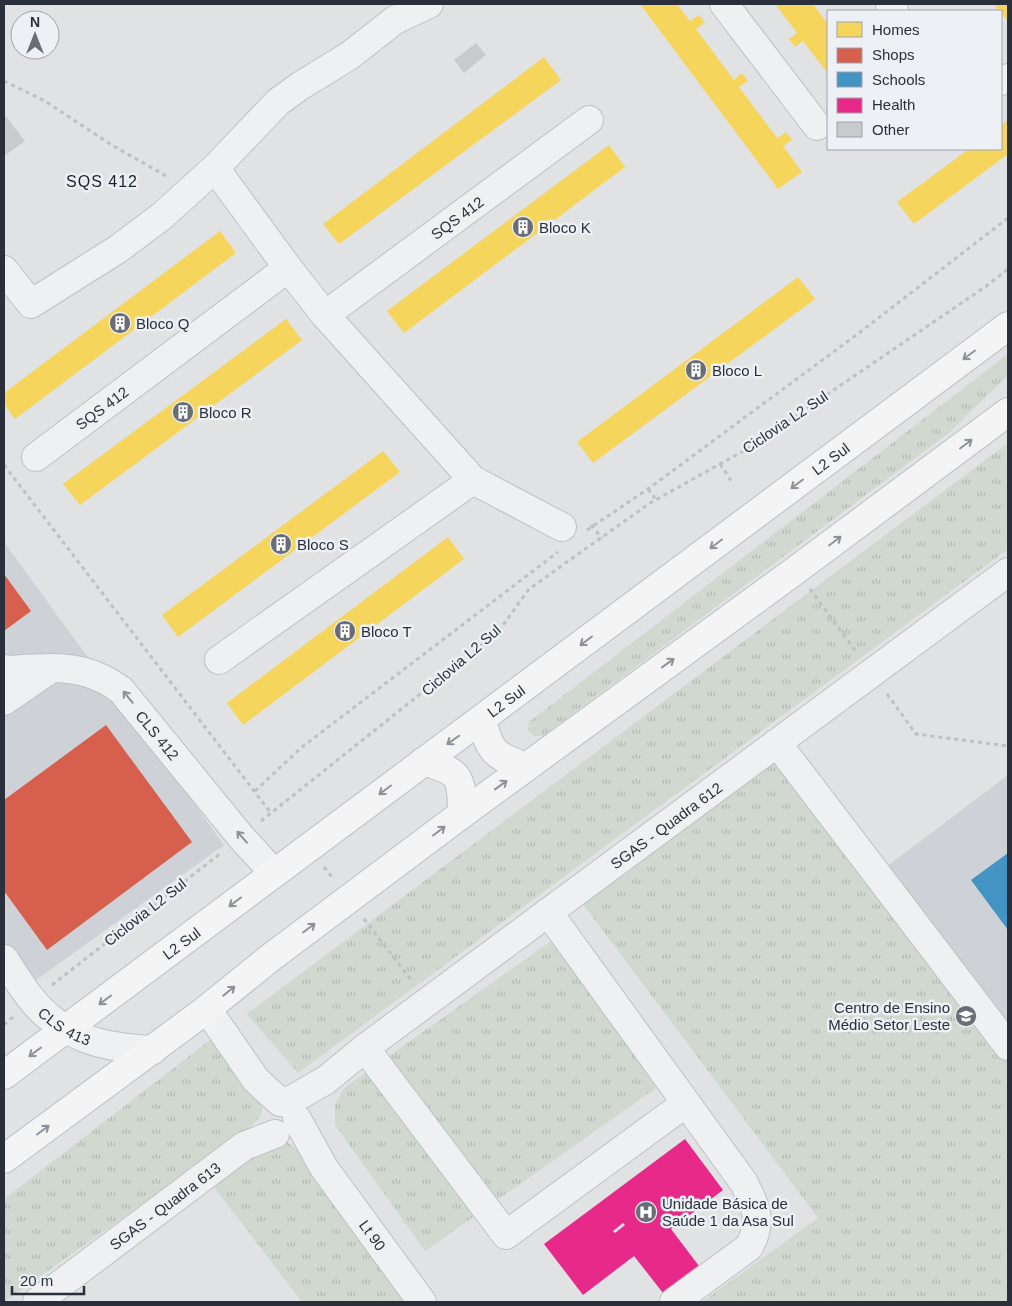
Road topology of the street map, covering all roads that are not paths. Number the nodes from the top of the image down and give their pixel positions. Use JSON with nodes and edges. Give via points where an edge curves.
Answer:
{"nodes":[{"id":1,"x":428,"y":4,"type":"edge"},
{"id":2,"x":724,"y":4,"type":"edge"},
{"id":3,"x":389,"y":12,"type":"edge"},
{"id":4,"x":589,"y":120,"type":"dead end"},
{"id":5,"x":817,"y":126,"type":"dead end"},
{"id":6,"x":216,"y":168,"type":"junction"},
{"id":7,"x":288,"y":268,"type":"junction"},
{"id":8,"x":4,"y":270,"type":"edge"},
{"id":9,"x":325,"y":315,"type":"junction"},
{"id":10,"x":1008,"y":326,"type":"edge"},
{"id":11,"x":1008,"y":412,"type":"edge"},
{"id":12,"x":36,"y":457,"type":"dead end"},
{"id":13,"x":474,"y":480,"type":"junction"},
{"id":14,"x":570,"y":536,"type":"road end"},
{"id":15,"x":1008,"y":572,"type":"edge"},
{"id":16,"x":219,"y":660,"type":"dead end"},
{"id":17,"x":4,"y":668,"type":"edge"},
{"id":18,"x":52,"y":668,"type":"junction"},
{"id":19,"x":4,"y":701,"type":"edge"},
{"id":20,"x":482,"y":720,"type":"junction"},
{"id":21,"x":777,"y":743,"type":"junction"},
{"id":22,"x":424,"y":761,"type":"junction"},
{"id":23,"x":526,"y":767,"type":"junction"},
{"id":24,"x":462,"y":814,"type":"junction"},
{"id":25,"x":274,"y":873,"type":"junction"},
{"id":26,"x":548,"y":912,"type":"junction"},
{"id":27,"x":4,"y":959,"type":"edge"},
{"id":28,"x":207,"y":1009,"type":"junction"},
{"id":29,"x":66,"y":1029,"type":"junction"},
{"id":30,"x":1008,"y":1046,"type":"edge"},
{"id":31,"x":365,"y":1048,"type":"junction"},
{"id":32,"x":153,"y":1050,"type":"junction"},
{"id":33,"x":4,"y":1075,"type":"edge"},
{"id":34,"x":686,"y":1103,"type":"junction"},
{"id":35,"x":281,"y":1117,"type":"junction"},
{"id":36,"x":4,"y":1159,"type":"edge"},
{"id":37,"x":36,"y":1302,"type":"edge"},
{"id":38,"x":422,"y":1302,"type":"edge"},
{"id":39,"x":674,"y":1302,"type":"edge"}],
"edges":[{"from":1,"to":3,"type":"street"},
{"from":2,"to":5,"type":"street"},
{"from":3,"to":6,"type":"street","via":[[349,56],[278,102]]},
{"from":4,"to":9,"type":"street","name":"SQS 412"},
{"from":6,"to":7,"type":"street"},
{"from":6,"to":8,"type":"street","via":[[162,216],[118,249],[30,304]]},
{"from":7,"to":9,"type":"street"},
{"from":7,"to":12,"type":"street","name":"SQS 412"},
{"from":9,"to":13,"type":"street"},
{"from":10,"to":20,"type":"main road","name":"L2 Sul","one_way":true},
{"from":23,"to":11,"type":"main road","one_way":true},
{"from":13,"to":14,"type":"street"},
{"from":13,"to":16,"type":"street"},
{"from":15,"to":21,"type":"street","name":"SGAS - Quadra 612"},
{"from":17,"to":18,"type":"street","name":"CLS 412"},
{"from":18,"to":19,"type":"street"},
{"from":25,"to":18,"type":"street","name":"CLS 412","one_way":true,"via":[[122,690],[100,677]]},
{"from":20,"to":22,"type":"main road","name":"L2 Sul","one_way":true},
{"from":20,"to":23,"type":"main road","via":[[487,740],[494,751],[506,760]]},
{"from":21,"to":26,"type":"street","name":"SGAS - Quadra 612"},
{"from":21,"to":30,"type":"street"},
{"from":22,"to":24,"type":"main road","via":[[445,767],[456,775],[462,790]]},
{"from":22,"to":25,"type":"main road","name":"L2 Sul","one_way":true},
{"from":24,"to":23,"type":"main road","one_way":true},
{"from":28,"to":24,"type":"main road","one_way":true},
{"from":25,"to":29,"type":"main road","name":"L2 Sul","one_way":true},
{"from":26,"to":31,"type":"street","name":"SGAS - Quadra 612"},
{"from":26,"to":34,"type":"street"},
{"from":27,"to":29,"type":"street","name":"CLS 413","via":[[48,1017]]},
{"from":28,"to":32,"type":"main road"},
{"from":28,"to":35,"type":"street","name":"Lt 90"},
{"from":29,"to":32,"type":"street","name":"CLS 413","via":[[103,1044]]},
{"from":29,"to":33,"type":"main road","name":"L2 Sul","one_way":true},
{"from":31,"to":34,"type":"street","via":[[506,1235]]},
{"from":31,"to":35,"type":"street","name":"SGAS - Quadra 612"},
{"from":36,"to":32,"type":"main road","one_way":true},
{"from":34,"to":39,"type":"street","via":[[744,1183],[758,1221],[749,1247]]},
{"from":35,"to":37,"type":"street","name":"SGAS - Quadra 613"},
{"from":35,"to":38,"type":"street","name":"Lt 90","via":[[324,1168]]}]}
